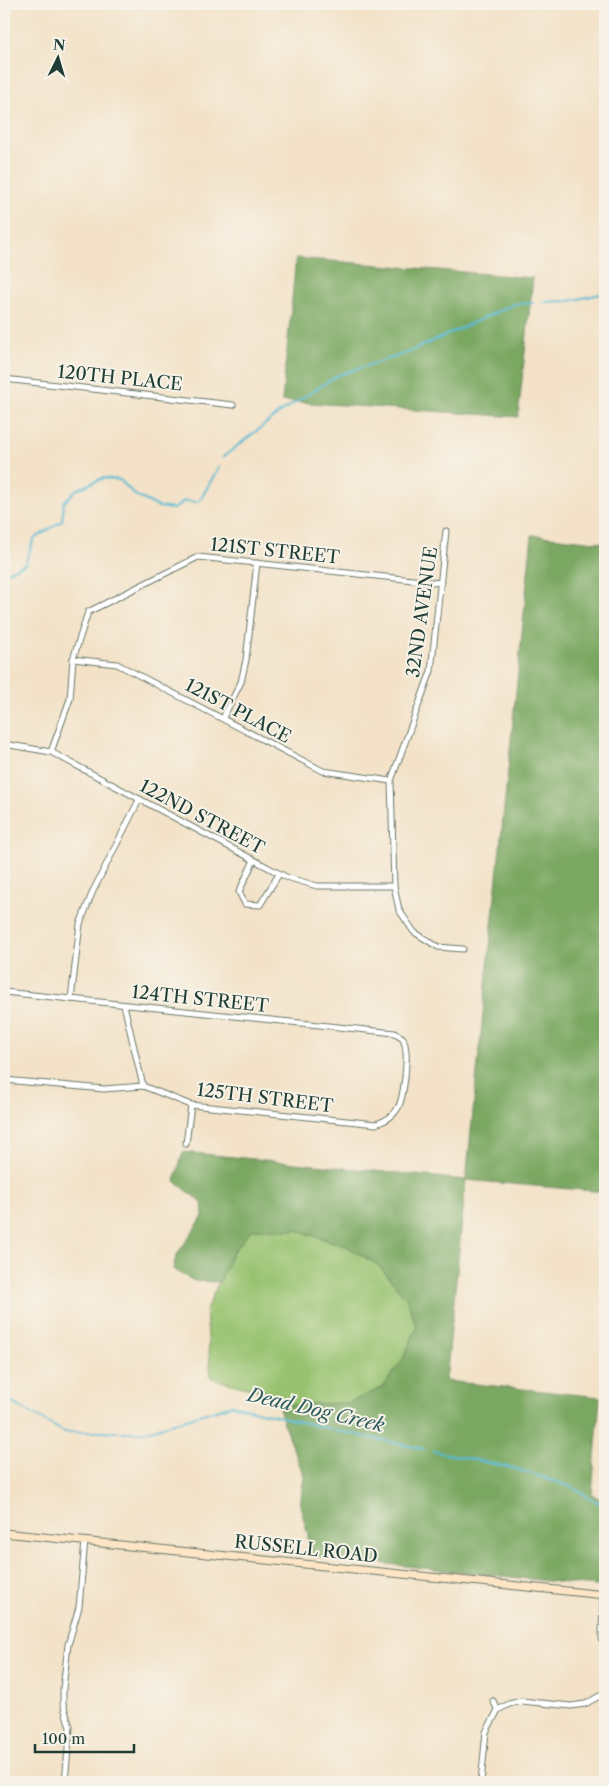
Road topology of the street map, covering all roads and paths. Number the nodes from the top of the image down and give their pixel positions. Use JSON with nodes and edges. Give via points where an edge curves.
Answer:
{"nodes":[{"id":1,"x":4,"y":380,"type":"edge"},
{"id":2,"x":233,"y":405,"type":"dead end"},
{"id":3,"x":446,"y":531,"type":"dead end"},
{"id":4,"x":257,"y":563,"type":"junction"},
{"id":5,"x":441,"y":583,"type":"junction"},
{"id":6,"x":73,"y":659,"type":"junction"},
{"id":7,"x":223,"y":718,"type":"junction"},
{"id":8,"x":4,"y":744,"type":"edge"},
{"id":9,"x":51,"y":752,"type":"junction"},
{"id":10,"x":391,"y":781,"type":"junction"},
{"id":11,"x":139,"y":800,"type":"junction"},
{"id":12,"x":254,"y":860,"type":"junction"},
{"id":13,"x":279,"y":874,"type":"junction"},
{"id":14,"x":394,"y":886,"type":"junction"},
{"id":15,"x":463,"y":949,"type":"dead end"},
{"id":16,"x":4,"y":992,"type":"edge"},
{"id":17,"x":71,"y":998,"type":"junction"},
{"id":18,"x":124,"y":1006,"type":"junction"},
{"id":19,"x":4,"y":1080,"type":"edge"},
{"id":20,"x":143,"y":1086,"type":"junction"},
{"id":21,"x":191,"y":1105,"type":"junction"},
{"id":22,"x":376,"y":1124,"type":"joint"},
{"id":23,"x":186,"y":1144,"type":"dead end"},
{"id":24,"x":4,"y":1533,"type":"edge"},
{"id":25,"x":85,"y":1541,"type":"junction"},
{"id":26,"x":604,"y":1595,"type":"edge"},
{"id":27,"x":605,"y":1654,"type":"edge"},
{"id":28,"x":605,"y":1694,"type":"edge"},
{"id":29,"x":493,"y":1701,"type":"dead end"},
{"id":30,"x":498,"y":1710,"type":"junction"},
{"id":31,"x":65,"y":1782,"type":"edge"},
{"id":32,"x":481,"y":1782,"type":"edge"}],
"edges":[{"from":1,"to":2,"type":"street","name":"120TH PLACE"},
{"from":3,"to":5,"type":"street","name":"32ND AVENUE"},
{"from":4,"to":5,"type":"street","name":"121ST STREET"},
{"from":4,"to":6,"type":"street","name":"121ST STREET","via":[[198,557],[88,612]]},
{"from":4,"to":7,"type":"street","via":[[246,660],[241,682]]},
{"from":5,"to":10,"type":"street","name":"32ND AVENUE","via":[[431,671]]},
{"from":6,"to":7,"type":"street","name":"121ST PLACE","via":[[117,664]]},
{"from":6,"to":9,"type":"street","via":[[70,699]]},
{"from":7,"to":10,"type":"street","name":"121ST PLACE","via":[[323,771]]},
{"from":8,"to":9,"type":"street","name":"122ND STREET"},
{"from":9,"to":11,"type":"street","name":"122ND STREET"},
{"from":10,"to":14,"type":"street","name":"32ND AVENUE"},
{"from":11,"to":12,"type":"street","name":"122ND STREET"},
{"from":11,"to":17,"type":"street","via":[[80,924]]},
{"from":12,"to":13,"type":"street","name":"122ND STREET"},
{"from":12,"to":13,"type":"street","via":[[239,892],[245,904],[260,905]]},
{"from":13,"to":14,"type":"street","name":"122ND STREET","via":[[318,886]]},
{"from":14,"to":15,"type":"street","name":"32ND AVENUE","via":[[399,910],[414,932],[438,947]]},
{"from":16,"to":17,"type":"street","name":"124TH STREET"},
{"from":17,"to":18,"type":"street","name":"124TH STREET"},
{"from":18,"to":20,"type":"street"},
{"from":18,"to":22,"type":"street","name":"124TH STREET","via":[[395,1033],[403,1038],[407,1048],[403,1099],[395,1113]]},
{"from":19,"to":20,"type":"street","name":"125TH STREET","via":[[104,1089]]},
{"from":20,"to":21,"type":"street","name":"125TH STREET"},
{"from":21,"to":22,"type":"street","name":"125TH STREET"},
{"from":21,"to":23,"type":"street"},
{"from":24,"to":25,"type":"street","name":"RUSSELL ROAD"},
{"from":25,"to":26,"type":"street","name":"RUSSELL ROAD"},
{"from":25,"to":31,"type":"street","via":[[78,1607],[68,1645],[63,1689],[63,1707],[70,1727]]},
{"from":26,"to":27,"type":"street","via":[[602,1637]]},
{"from":28,"to":30,"type":"street","via":[[585,1704],[571,1706],[521,1701]]},
{"from":29,"to":30,"type":"street"},
{"from":30,"to":32,"type":"street","via":[[486,1732]]}]}
